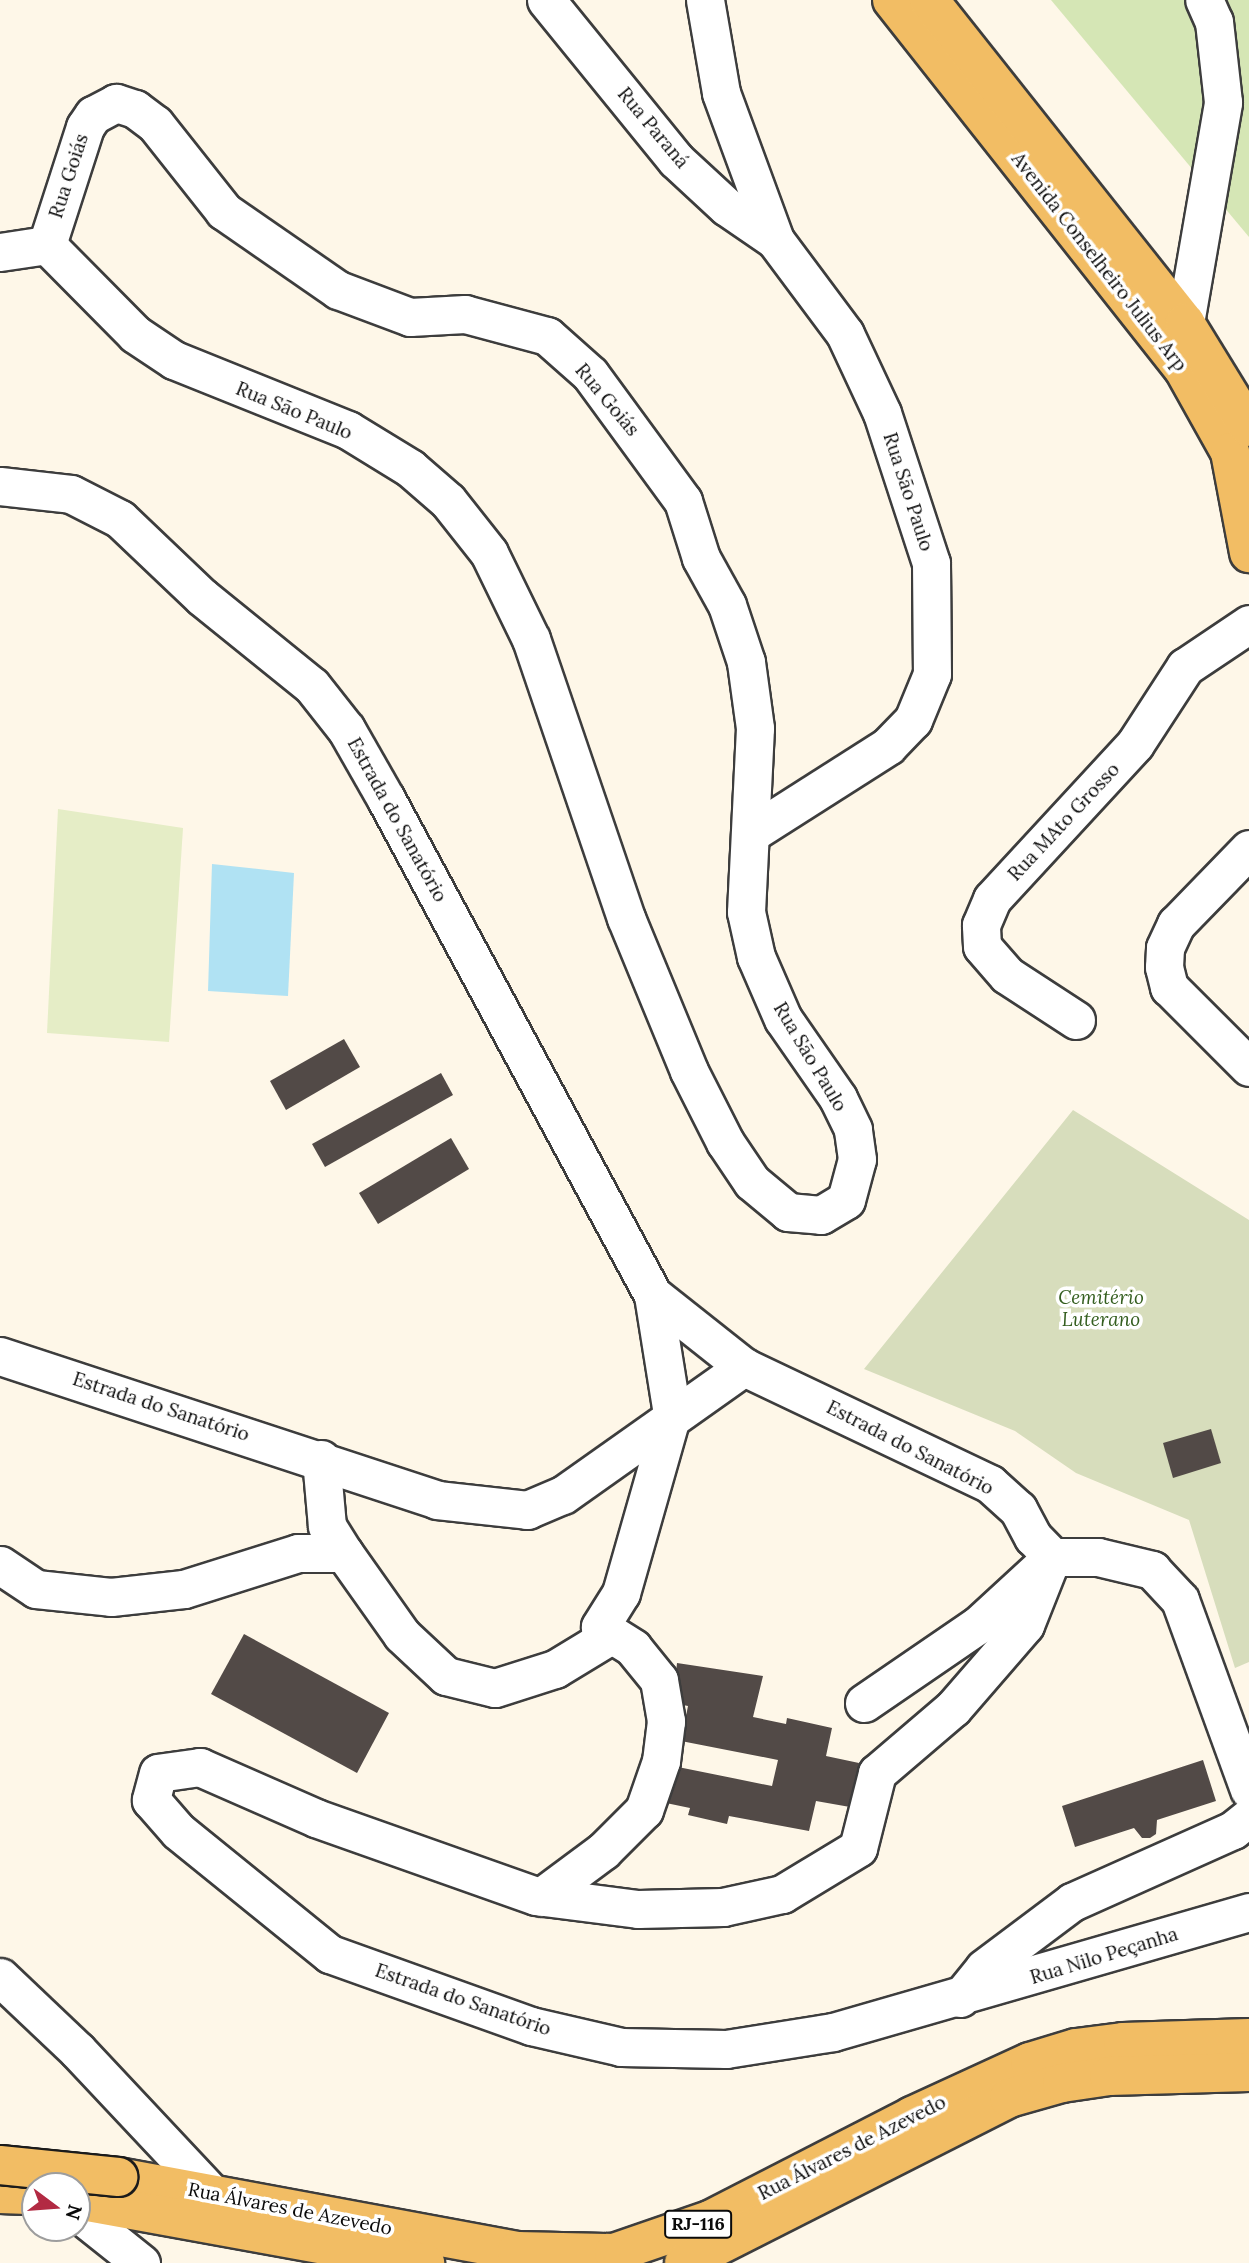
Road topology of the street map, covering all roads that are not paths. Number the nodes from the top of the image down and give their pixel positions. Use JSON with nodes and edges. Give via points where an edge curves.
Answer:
{"nodes":[{"id":1,"x":547,"y":0,"type":"edge"},
{"id":2,"x":705,"y":0,"type":"edge"},
{"id":3,"x":892,"y":0,"type":"edge"},
{"id":4,"x":929,"y":0,"type":"edge"},
{"id":5,"x":1204,"y":0,"type":"edge"},
{"id":6,"x":775,"y":240,"type":"junction"},
{"id":7,"x":47,"y":245,"type":"junction"},
{"id":8,"x":1197,"y":245,"type":"junction"},
{"id":9,"x":0,"y":252,"type":"edge"},
{"id":10,"x":1143,"y":273,"type":"junction"},
{"id":11,"x":1185,"y":323,"type":"junction"},
{"id":12,"x":1249,"y":427,"type":"edge"},
{"id":13,"x":0,"y":486,"type":"edge"},
{"id":14,"x":1249,"y":553,"type":"edge"},
{"id":15,"x":1249,"y":624,"type":"edge"},
{"id":16,"x":753,"y":832,"type":"junction"},
{"id":17,"x":1249,"y":849,"type":"edge"},
{"id":18,"x":1076,"y":1020,"type":"dead end"},
{"id":19,"x":1249,"y":1067,"type":"edge"},
{"id":20,"x":653,"y":1295,"type":"junction"},
{"id":21,"x":0,"y":1356,"type":"edge"},
{"id":22,"x":744,"y":1367,"type":"junction"},
{"id":23,"x":672,"y":1414,"type":"junction"},
{"id":24,"x":321,"y":1459,"type":"junction"},
{"id":25,"x":344,"y":1553,"type":"junction"},
{"id":26,"x":1052,"y":1557,"type":"junction"},
{"id":27,"x":0,"y":1565,"type":"edge"},
{"id":28,"x":611,"y":1635,"type":"junction"},
{"id":29,"x":864,"y":1703,"type":"dead end"},
{"id":30,"x":1249,"y":1790,"type":"edge"},
{"id":31,"x":1249,"y":1817,"type":"edge"},
{"id":32,"x":541,"y":1897,"type":"junction"},
{"id":33,"x":1249,"y":1912,"type":"edge"},
{"id":34,"x":0,"y":1977,"type":"edge"},
{"id":35,"x":959,"y":1998,"type":"junction"},
{"id":36,"x":1249,"y":2038,"type":"edge"},
{"id":37,"x":1249,"y":2072,"type":"edge"},
{"id":38,"x":0,"y":2152,"type":"edge"},
{"id":39,"x":0,"y":2165,"type":"edge"},
{"id":40,"x":26,"y":2172,"type":"edge"},
{"id":41,"x":0,"y":2194,"type":"edge"},
{"id":42,"x":21,"y":2194,"type":"edge"},
{"id":43,"x":212,"y":2194,"type":"junction"},
{"id":44,"x":91,"y":2202,"type":"edge"},
{"id":45,"x":91,"y":2223,"type":"edge"},
{"id":46,"x":141,"y":2263,"type":"edge"},
{"id":47,"x":425,"y":2263,"type":"edge"},
{"id":48,"x":684,"y":2263,"type":"edge"}],
"edges":[{"from":1,"to":6,"type":"street","name":"Rua Paraná","via":[[676,160],[727,208]]},
{"from":2,"to":6,"type":"street","name":"Rua São Paulo","via":[[721,93]]},
{"from":3,"to":14,"type":"main road","name":"Avenida Conselheiro Julius Arp","via":[[1184,368],[1230,452]]},
{"from":4,"to":10,"type":"main road","name":"Avenida Conselheiro Julius Arp"},
{"from":5,"to":8,"type":"street","via":[[1214,22],[1223,102]]},
{"from":6,"to":16,"type":"street","name":"Rua São Paulo","via":[[845,334],[882,413],[930,563],[932,674],[913,720],[888,746]]},
{"from":7,"to":9,"type":"street"},
{"from":7,"to":16,"type":"street","name":"Rua Goiás","via":[[64,179],[85,127],[93,115],[116,103],[135,109],[155,124],[223,211],[338,290],[410,317],[465,314],[547,336],[590,374],[684,501],[701,558],[726,605],[746,662],[755,728]]},
{"from":7,"to":16,"type":"street","name":"Rua São Paulo","via":[[135,334],[174,360],[348,430],[410,468],[448,501],[489,553],[531,639],[626,918],[689,1072],[725,1142],[752,1182],[788,1212],[821,1215],[846,1200],[855,1181],[853,1129],[838,1098],[783,1019],[756,957],[746,912]]},
{"from":8,"to":10,"type":"street"},
{"from":8,"to":11,"type":"street"},
{"from":10,"to":11,"type":"main road","name":"Avenida Conselheiro Julius Arp"},
{"from":11,"to":12,"type":"main road","name":"Avenida Conselheiro Julius Arp"},
{"from":13,"to":20,"type":"street","name":"Estrada do Sanatório","via":[[71,494],[120,519],[202,597],[312,686],[346,729],[386,799]]},
{"from":15,"to":18,"type":"street","name":"Rua MAto Grosso","via":[[1185,667],[1135,744],[992,899],[981,925],[982,946],[1007,975]]},
{"from":17,"to":19,"type":"street","via":[[1176,924],[1165,948],[1169,987]]},
{"from":20,"to":22,"type":"street","name":"Estrada do Sanatório"},
{"from":20,"to":23,"type":"street","name":"Estrada do Sanatório"},
{"from":21,"to":24,"type":"street","name":"Estrada do Sanatório"},
{"from":22,"to":23,"type":"street","name":"Estrada do Sanatório","via":[[700,1401]]},
{"from":22,"to":26,"type":"street","name":"Estrada do Sanatório","via":[[990,1484],[1018,1509],[1033,1537]]},
{"from":23,"to":24,"type":"street","name":"Estrada do Sanatório","via":[[563,1495],[527,1510],[437,1500]]},
{"from":23,"to":28,"type":"street","name":"Estrada do Sanatório","via":[[621,1593],[600,1627]]},
{"from":24,"to":25,"type":"street","via":[[327,1526]]},
{"from":25,"to":27,"type":"street","via":[[298,1553],[184,1589],[111,1597],[36,1589]]},
{"from":25,"to":28,"type":"street","via":[[402,1635],[446,1676],[495,1688],[555,1669]]},
{"from":26,"to":29,"type":"street","via":[[978,1625]]},
{"from":26,"to":30,"type":"street","via":[[1097,1557],[1152,1570],[1180,1601]]},
{"from":26,"to":32,"type":"street","name":"Estrada do Sanatório","via":[[1025,1625],[953,1708],[877,1773],[858,1848],[782,1894],[723,1907],[638,1909]]},
{"from":28,"to":32,"type":"street","via":[[633,1648],[659,1680],[666,1721],[661,1761],[643,1810],[603,1851]]},
{"from":31,"to":35,"type":"street","via":[[1233,1830],[1072,1902],[984,1968]]},
{"from":32,"to":35,"type":"street","name":"Estrada do Sanatório","via":[[316,1818],[200,1767],[158,1773],[151,1800],[178,1831],[330,1954],[531,2026],[621,2047],[726,2049],[833,2032]]},
{"from":33,"to":35,"type":"street","name":"Rua Nilo Peçanha"},
{"from":34,"to":43,"type":"street"},
{"from":36,"to":43,"type":"main road","name":"Rua Álvares de Azevedo","number":"RJ-116","via":[[1123,2042],[1076,2048],[1030,2062],[912,2116],[710,2220],[614,2253],[517,2251]]},
{"from":37,"to":48,"type":"main road","name":"Rua Álvares de Azevedo","number":"RJ-116","via":[[1109,2076],[1009,2098]]},
{"from":38,"to":40,"type":"street"},
{"from":39,"to":43,"type":"main road","name":"Rua Álvares de Azevedo","number":"RJ-116","bridge":true,"via":[[118,2177]]},
{"from":41,"to":42,"type":"main road"},
{"from":44,"to":47,"type":"main road","name":"Rua Álvares de Azevedo"},
{"from":45,"to":46,"type":"street"}]}
